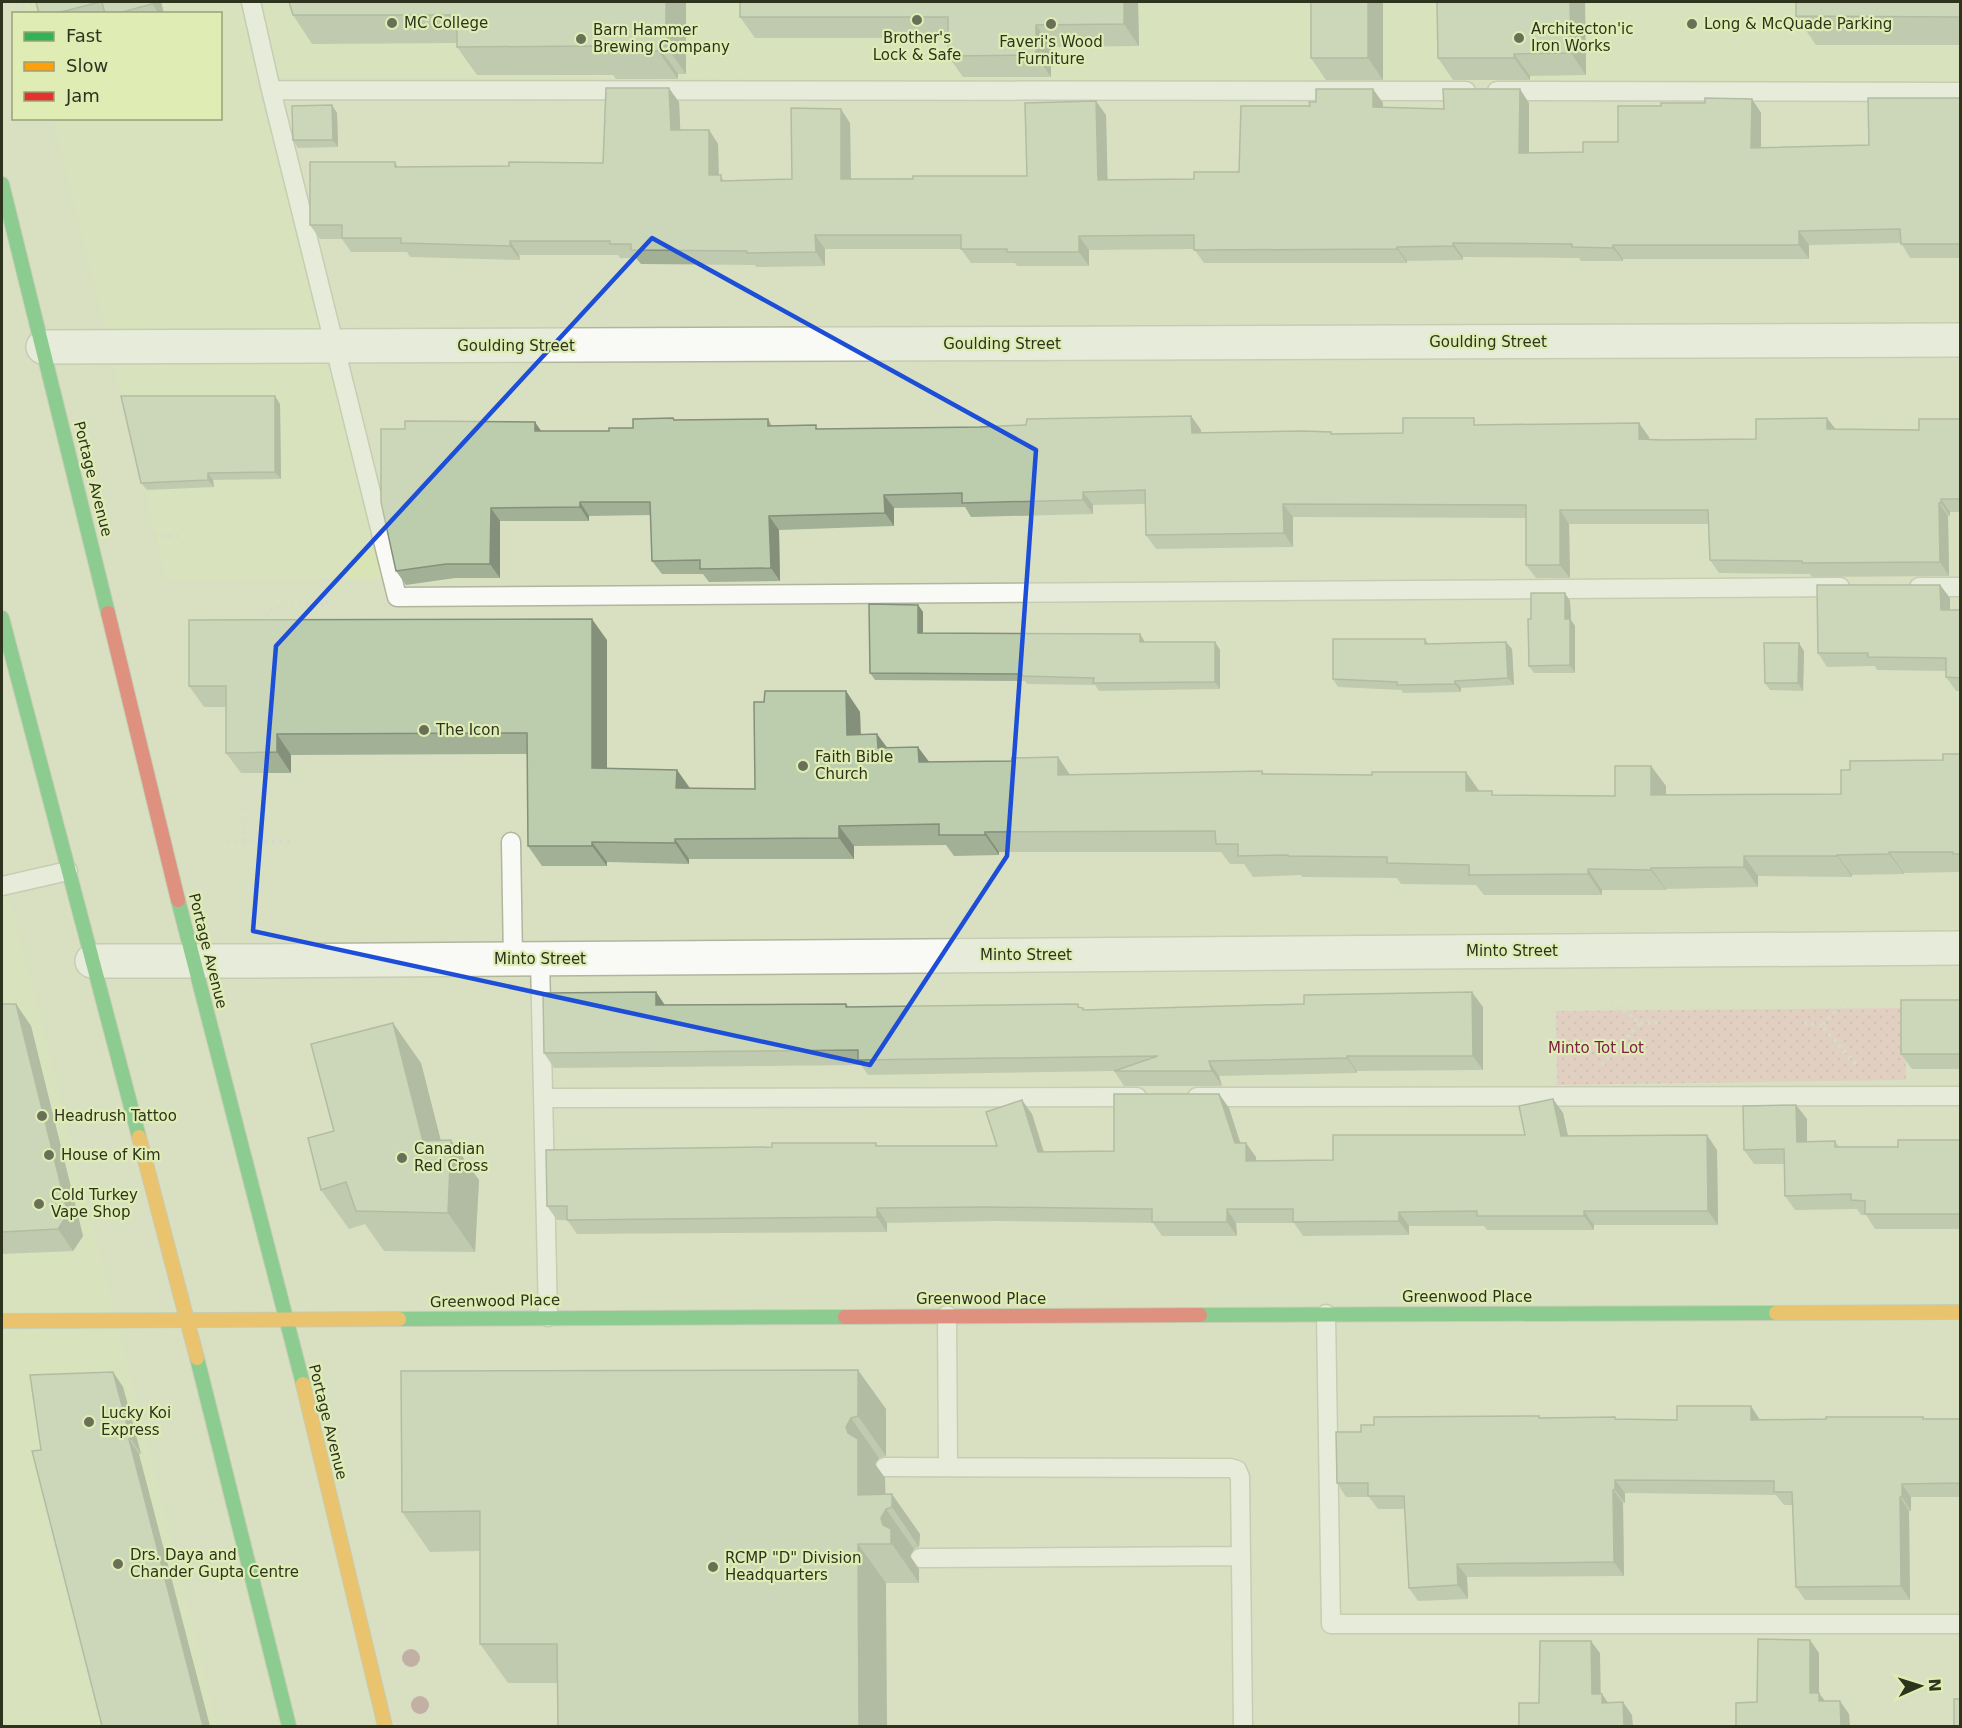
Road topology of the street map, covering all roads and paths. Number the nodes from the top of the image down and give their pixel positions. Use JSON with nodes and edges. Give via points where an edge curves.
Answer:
{"nodes":[{"id":1,"x":39,"y":2,"type":"edge"},
{"id":2,"x":251,"y":2,"type":"edge"},
{"id":3,"x":15,"y":8,"type":"dead end"},
{"id":4,"x":271,"y":90,"type":"junction"},
{"id":5,"x":1960,"y":92,"type":"edge"},
{"id":6,"x":2,"y":184,"type":"edge"},
{"id":7,"x":1960,"y":340,"type":"edge"},
{"id":8,"x":43,"y":347,"type":"junction"},
{"id":9,"x":336,"y":347,"type":"junction"},
{"id":10,"x":153,"y":536,"type":"dead end"},
{"id":11,"x":178,"y":536,"type":"dead end"},
{"id":12,"x":327,"y":579,"type":"dead end"},
{"id":13,"x":1853,"y":587,"type":"edge"},
{"id":14,"x":1901,"y":587,"type":"edge"},
{"id":15,"x":1960,"y":587,"type":"edge"},
{"id":16,"x":2,"y":618,"type":"edge"},
{"id":17,"x":262,"y":627,"type":"edge"},
{"id":18,"x":12,"y":700,"type":"edge"},
{"id":19,"x":248,"y":773,"type":"edge"},
{"id":20,"x":227,"y":840,"type":"dead end"},
{"id":21,"x":244,"y":841,"type":"junction"},
{"id":22,"x":293,"y":842,"type":"dead end"},
{"id":23,"x":511,"y":842,"type":"dead end"},
{"id":24,"x":68,"y":871,"type":"junction"},
{"id":25,"x":2,"y":886,"type":"edge"},
{"id":26,"x":1960,"y":948,"type":"edge"},
{"id":27,"x":527,"y":959,"type":"junction"},
{"id":28,"x":92,"y":961,"type":"junction"},
{"id":29,"x":193,"y":961,"type":"junction"},
{"id":30,"x":1610,"y":1000,"type":"dead end"},
{"id":31,"x":1845,"y":1000,"type":"dead end"},
{"id":32,"x":1663,"y":1022,"type":"dead end"},
{"id":33,"x":1640,"y":1023,"type":"junction"},
{"id":34,"x":1804,"y":1023,"type":"dead end"},
{"id":35,"x":1822,"y":1026,"type":"junction"},
{"id":36,"x":1892,"y":1096,"type":"junction"},
{"id":37,"x":1960,"y":1096,"type":"edge"},
{"id":38,"x":1155,"y":1097,"type":"edge"},
{"id":39,"x":1178,"y":1097,"type":"edge"},
{"id":40,"x":1574,"y":1097,"type":"junction"},
{"id":41,"x":543,"y":1098,"type":"junction"},
{"id":42,"x":1960,"y":1312,"type":"edge"},
{"id":43,"x":1326,"y":1314,"type":"junction"},
{"id":44,"x":947,"y":1315,"type":"junction"},
{"id":45,"x":548,"y":1317,"type":"junction"},
{"id":46,"x":286,"y":1320,"type":"junction"},
{"id":47,"x":2,"y":1321,"type":"edge"},
{"id":48,"x":188,"y":1321,"type":"junction"},
{"id":49,"x":948,"y":1466,"type":"junction"},
{"id":50,"x":885,"y":1467,"type":"dead end"},
{"id":51,"x":46,"y":1509,"type":"edge"},
{"id":52,"x":1240,"y":1556,"type":"junction"},
{"id":53,"x":920,"y":1558,"type":"dead end"},
{"id":54,"x":1960,"y":1624,"type":"edge"},
{"id":55,"x":102,"y":1726,"type":"edge"},
{"id":56,"x":289,"y":1726,"type":"edge"},
{"id":57,"x":386,"y":1726,"type":"edge"},
{"id":58,"x":1243,"y":1726,"type":"edge"}],
"edges":[{"from":1,"to":3,"type":"path"},
{"from":2,"to":4,"type":"lane"},
{"from":4,"to":5,"type":"lane"},
{"from":4,"to":9,"type":"lane"},
{"from":6,"to":8,"type":"main road","name":"Portage Avenue"},
{"from":7,"to":9,"type":"street","name":"Goulding Street"},
{"from":8,"to":9,"type":"street","name":"Goulding Street"},
{"from":8,"to":29,"type":"main road","name":"Portage Avenue"},
{"from":9,"to":13,"type":"lane","via":[[397,597]]},
{"from":10,"to":11,"type":"path"},
{"from":12,"to":17,"type":"path","via":[[327,605],[285,604],[269,610]]},
{"from":14,"to":15,"type":"lane"},
{"from":16,"to":18,"type":"main road"},
{"from":18,"to":24,"type":"main road"},
{"from":19,"to":21,"type":"path"},
{"from":20,"to":21,"type":"path"},
{"from":21,"to":22,"type":"path"},
{"from":23,"to":27,"type":"lane"},
{"from":24,"to":25,"type":"lane"},
{"from":24,"to":28,"type":"main road"},
{"from":26,"to":27,"type":"street","name":"Minto Street"},
{"from":27,"to":29,"type":"street","name":"Minto Street"},
{"from":27,"to":41,"type":"lane"},
{"from":28,"to":29,"type":"street","name":"Minto Street"},
{"from":28,"to":48,"type":"main road"},
{"from":29,"to":46,"type":"main road","name":"Portage Avenue"},
{"from":30,"to":33,"type":"path"},
{"from":31,"to":35,"type":"path"},
{"from":32,"to":33,"type":"path"},
{"from":33,"to":40,"type":"path"},
{"from":34,"to":35,"type":"path"},
{"from":35,"to":36,"type":"path"},
{"from":36,"to":37,"type":"lane"},
{"from":36,"to":40,"type":"lane"},
{"from":38,"to":41,"type":"lane"},
{"from":39,"to":40,"type":"lane"},
{"from":41,"to":45,"type":"lane"},
{"from":42,"to":43,"type":"main road","name":"Greenwood Place"},
{"from":43,"to":44,"type":"main road","name":"Greenwood Place"},
{"from":43,"to":54,"type":"lane","via":[[1331,1624]]},
{"from":44,"to":45,"type":"main road","name":"Greenwood Place"},
{"from":44,"to":49,"type":"lane"},
{"from":45,"to":46,"type":"main road","name":"Greenwood Place"},
{"from":46,"to":48,"type":"main road","name":"Greenwood Place"},
{"from":46,"to":57,"type":"main road","name":"Portage Avenue"},
{"from":47,"to":48,"type":"main road","name":"Greenwood Place"},
{"from":48,"to":56,"type":"main road"},
{"from":49,"to":50,"type":"lane"},
{"from":49,"to":52,"type":"lane","via":[[1237,1470]]},
{"from":51,"to":55,"type":"path"},
{"from":52,"to":53,"type":"lane"},
{"from":52,"to":58,"type":"lane"}]}
